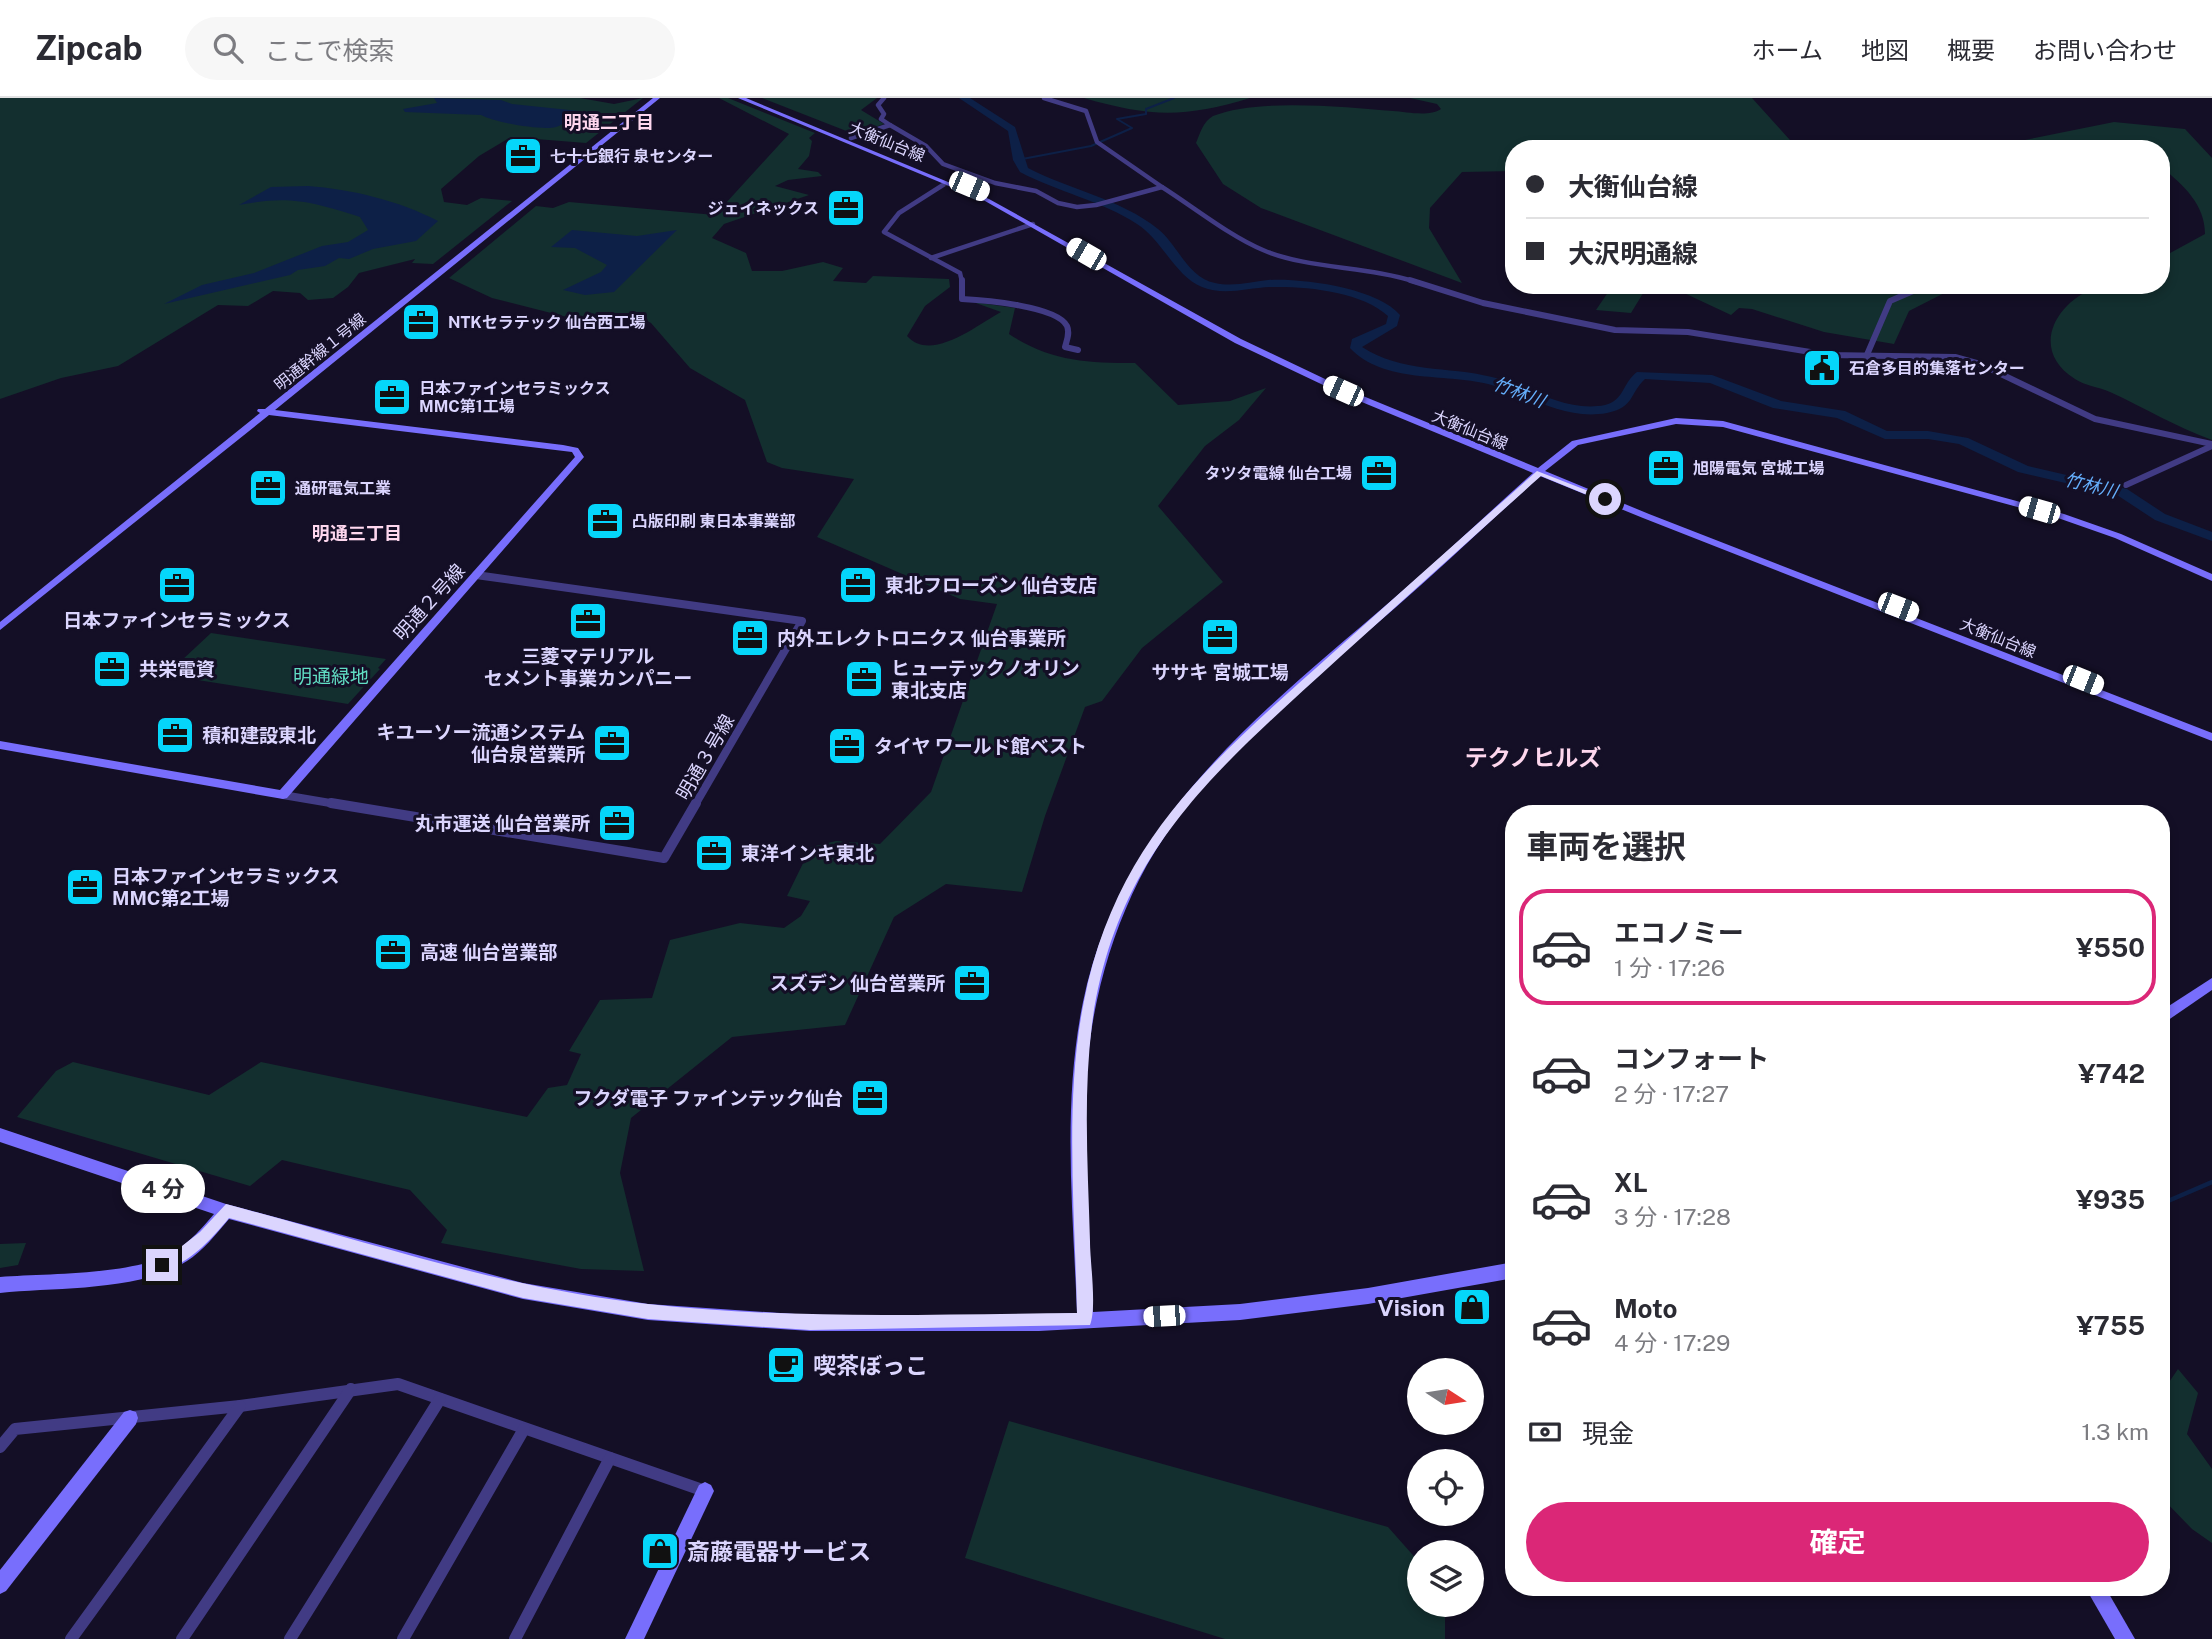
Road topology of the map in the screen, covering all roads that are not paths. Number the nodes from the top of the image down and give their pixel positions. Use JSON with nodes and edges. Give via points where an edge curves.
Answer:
{"nodes":[{"id":1,"x":650,"y":98,"type":"edge"},
{"id":2,"x":656,"y":98,"type":"edge"},
{"id":3,"x":741,"y":98,"type":"edge"},
{"id":4,"x":751,"y":98,"type":"edge"},
{"id":5,"x":884,"y":98,"type":"edge"},
{"id":6,"x":1044,"y":98,"type":"edge"},
{"id":7,"x":890,"y":125,"type":"junction"},
{"id":8,"x":851,"y":138,"type":"junction"},
{"id":9,"x":970,"y":174,"type":"junction"},
{"id":10,"x":962,"y":177,"type":"tunnel mouth"},
{"id":11,"x":943,"y":185,"type":"tunnel mouth"},
{"id":12,"x":1162,"y":187,"type":"junction"},
{"id":13,"x":1033,"y":224,"type":"junction"},
{"id":14,"x":931,"y":258,"type":"junction"},
{"id":15,"x":1906,"y":294,"type":"edge"},
{"id":16,"x":1078,"y":350,"type":"dead end"},
{"id":17,"x":1866,"y":357,"type":"junction"},
{"id":18,"x":264,"y":411,"type":"junction"},
{"id":19,"x":2212,"y":445,"type":"edge"},
{"id":20,"x":1542,"y":470,"type":"junction"},
{"id":21,"x":2126,"y":485,"type":"dead end"},
{"id":22,"x":476,"y":575,"type":"junction"},
{"id":23,"x":2212,"y":578,"type":"edge"},
{"id":24,"x":0,"y":620,"type":"edge"},
{"id":25,"x":0,"y":628,"type":"edge"},
{"id":26,"x":2212,"y":729,"type":"edge"},
{"id":27,"x":2212,"y":737,"type":"edge"},
{"id":28,"x":0,"y":744,"type":"edge"},
{"id":29,"x":283,"y":795,"type":"junction"},
{"id":30,"x":2212,"y":983,"type":"edge"},
{"id":31,"x":2170,"y":1013,"type":"edge"},
{"id":32,"x":0,"y":1135,"type":"edge"},
{"id":33,"x":226,"y":1211,"type":"junction"},
{"id":34,"x":1505,"y":1272,"type":"edge"},
{"id":35,"x":0,"y":1285,"type":"edge"},
{"id":36,"x":1085,"y":1320,"type":"junction"},
{"id":37,"x":351,"y":1389,"type":"junction"},
{"id":38,"x":440,"y":1399,"type":"junction"},
{"id":39,"x":240,"y":1406,"type":"junction"},
{"id":40,"x":130,"y":1418,"type":"junction"},
{"id":41,"x":524,"y":1429,"type":"junction"},
{"id":42,"x":0,"y":1447,"type":"edge"},
{"id":43,"x":610,"y":1458,"type":"junction"},
{"id":44,"x":705,"y":1491,"type":"joint"},
{"id":45,"x":0,"y":1585,"type":"edge"},
{"id":46,"x":2100,"y":1596,"type":"edge"},
{"id":47,"x":71,"y":1639,"type":"edge"},
{"id":48,"x":182,"y":1639,"type":"edge"},
{"id":49,"x":290,"y":1639,"type":"edge"},
{"id":50,"x":403,"y":1639,"type":"edge"},
{"id":51,"x":515,"y":1639,"type":"edge"},
{"id":52,"x":634,"y":1639,"type":"edge"},
{"id":53,"x":2126,"y":1639,"type":"edge"}],
"edges":[{"from":1,"to":18,"type":"street"},
{"from":2,"to":18,"type":"street","name":"明通幹線１号線"},
{"from":3,"to":13,"type":"street","name":"大衡仙台線","via":[[960,187]]},
{"from":4,"to":8,"type":"street","name":"大衡仙台線"},
{"from":5,"to":7,"type":"street","via":[[878,106],[884,114],[881,119]]},
{"from":6,"to":12,"type":"street","via":[[1088,112],[1097,142]]},
{"from":7,"to":8,"type":"street"},
{"from":7,"to":9,"type":"street","via":[[926,146],[935,159]]},
{"from":8,"to":20,"type":"street","name":"大衡仙台線","via":[[1027,214],[1222,326],[1302,366]]},
{"from":9,"to":10,"type":"street"},
{"from":9,"to":12,"type":"street","via":[[1068,205],[1096,205]]},
{"from":11,"to":14,"type":"street","via":[[927,192],[883,229],[887,236]]},
{"from":12,"to":17,"type":"street","via":[[1262,250],[1292,258],[1385,272],[1483,303],[1615,330],[1688,332]]},
{"from":13,"to":14,"type":"street"},
{"from":13,"to":20,"type":"street","name":"大衡仙台線","via":[[1238,341],[1343,391]]},
{"from":14,"to":16,"type":"street","via":[[960,273],[962,299],[1052,312],[1067,327],[1070,338],[1065,347]]},
{"from":15,"to":17,"type":"street","via":[[1890,301]]},
{"from":17,"to":19,"type":"street","via":[[1955,357],[1980,364],[2095,419]]},
{"from":18,"to":22,"type":"street","name":"明通２号線","via":[[579,452],[579,460]]},
{"from":18,"to":24,"type":"street"},
{"from":18,"to":25,"type":"street","name":"明通幹線１号線"},
{"from":19,"to":21,"type":"street"},
{"from":20,"to":23,"type":"street","via":[[1575,443],[1676,421],[1709,421],[2061,516]]},
{"from":20,"to":26,"type":"street","name":"大衡仙台線"},
{"from":20,"to":27,"type":"street","name":"大衡仙台線"},
{"from":20,"to":36,"type":"street","via":[[1219,761],[1168,820],[1146,854],[1122,899],[1090,998],[1086,1028],[1080,1133]]},
{"from":22,"to":29,"type":"street","name":"明通２号線"},
{"from":22,"to":29,"type":"street","name":"明通３号線","via":[[802,621],[664,858]]},
{"from":28,"to":29,"type":"street"},
{"from":30,"to":31,"type":"street"},
{"from":32,"to":33,"type":"street"},
{"from":33,"to":35,"type":"street","via":[[205,1237],[178,1258],[145,1273]]},
{"from":33,"to":36,"type":"street","via":[[523,1291],[648,1312],[810,1323]]},
{"from":34,"to":36,"type":"street","via":[[1253,1310]]},
{"from":37,"to":38,"type":"street","via":[[398,1384]]},
{"from":37,"to":39,"type":"street"},
{"from":37,"to":48,"type":"street"},
{"from":38,"to":41,"type":"street"},
{"from":38,"to":49,"type":"street"},
{"from":39,"to":40,"type":"street"},
{"from":39,"to":47,"type":"street"},
{"from":40,"to":42,"type":"street","via":[[15,1429]]},
{"from":40,"to":45,"type":"street"},
{"from":41,"to":43,"type":"street"},
{"from":41,"to":50,"type":"street"},
{"from":43,"to":44,"type":"street"},
{"from":43,"to":51,"type":"street"},
{"from":44,"to":52,"type":"street"},
{"from":46,"to":53,"type":"street"}]}
